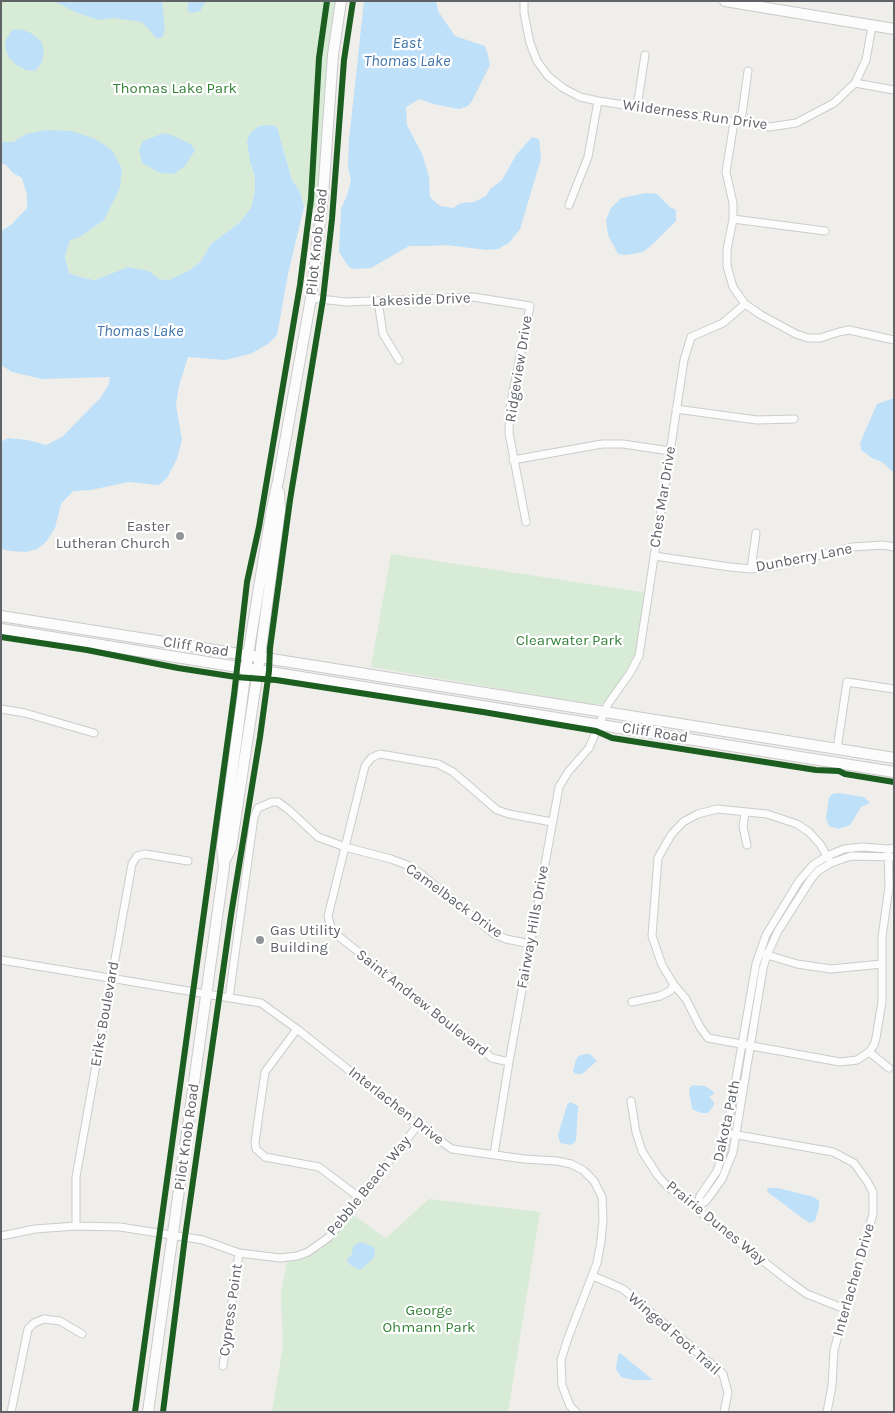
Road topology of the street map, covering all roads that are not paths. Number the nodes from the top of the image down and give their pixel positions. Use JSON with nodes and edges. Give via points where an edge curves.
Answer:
{"nodes":[{"id":1,"x":341,"y":1,"type":"edge"},
{"id":2,"x":524,"y":1,"type":"edge"},
{"id":3,"x":725,"y":1,"type":"edge"},
{"id":4,"x":872,"y":26,"type":"junction"},
{"id":5,"x":894,"y":29,"type":"edge"},
{"id":6,"x":645,"y":55,"type":"dead end"},
{"id":7,"x":748,"y":71,"type":"dead end"},
{"id":8,"x":855,"y":83,"type":"junction"},
{"id":9,"x":894,"y":90,"type":"edge"},
{"id":10,"x":598,"y":101,"type":"junction"},
{"id":11,"x":637,"y":107,"type":"junction"},
{"id":12,"x":734,"y":122,"type":"junction"},
{"id":13,"x":569,"y":205,"type":"dead end"},
{"id":14,"x":733,"y":219,"type":"junction"},
{"id":15,"x":824,"y":231,"type":"dead end"},
{"id":16,"x":311,"y":298,"type":"junction"},
{"id":17,"x":378,"y":301,"type":"junction"},
{"id":18,"x":745,"y":304,"type":"junction"},
{"id":19,"x":530,"y":306,"type":"joint"},
{"id":20,"x":894,"y":340,"type":"edge"},
{"id":21,"x":399,"y":360,"type":"dead end"},
{"id":22,"x":676,"y":409,"type":"junction"},
{"id":23,"x":794,"y":419,"type":"dead end"},
{"id":24,"x":670,"y":451,"type":"junction"},
{"id":25,"x":514,"y":460,"type":"junction"},
{"id":26,"x":278,"y":481,"type":"junction"},
{"id":27,"x":526,"y":522,"type":"dead end"},
{"id":28,"x":756,"y":533,"type":"dead end"},
{"id":29,"x":894,"y":547,"type":"edge"},
{"id":30,"x":654,"y":556,"type":"junction"},
{"id":31,"x":751,"y":569,"type":"junction"},
{"id":32,"x":1,"y":616,"type":"edge"},
{"id":33,"x":1,"y":629,"type":"edge"},
{"id":34,"x":248,"y":655,"type":"junction"},
{"id":35,"x":259,"y":657,"type":"junction"},
{"id":36,"x":247,"y":668,"type":"junction"},
{"id":37,"x":258,"y":670,"type":"junction"},
{"id":38,"x":894,"y":689,"type":"edge"},
{"id":39,"x":1,"y":709,"type":"edge"},
{"id":40,"x":605,"y":711,"type":"junction"},
{"id":41,"x":599,"y":724,"type":"junction"},
{"id":42,"x":94,"y":733,"type":"dead end"},
{"id":43,"x":837,"y":749,"type":"junction"},
{"id":44,"x":894,"y":758,"type":"edge"},
{"id":45,"x":894,"y":772,"type":"edge"},
{"id":46,"x":745,"y":812,"type":"junction"},
{"id":47,"x":552,"y":822,"type":"junction"},
{"id":48,"x":747,"y":845,"type":"dead end"},
{"id":49,"x":345,"y":847,"type":"junction"},
{"id":50,"x":891,"y":853,"type":"edge"},
{"id":51,"x":827,"y":856,"type":"junction"},
{"id":52,"x":188,"y":861,"type":"dead end"},
{"id":53,"x":224,"y":862,"type":"junction"},
{"id":54,"x":831,"y":863,"type":"junction"},
{"id":55,"x":531,"y":944,"type":"junction"},
{"id":56,"x":763,"y":954,"type":"junction"},
{"id":57,"x":1,"y":960,"type":"edge"},
{"id":58,"x":882,"y":964,"type":"junction"},
{"id":59,"x":112,"y":979,"type":"junction"},
{"id":60,"x":674,"y":985,"type":"junction"},
{"id":61,"x":207,"y":994,"type":"junction"},
{"id":62,"x":229,"y":998,"type":"junction"},
{"id":63,"x":632,"y":1002,"type":"dead end"},
{"id":64,"x":297,"y":1029,"type":"junction"},
{"id":65,"x":742,"y":1045,"type":"junction"},
{"id":66,"x":751,"y":1047,"type":"junction"},
{"id":67,"x":869,"y":1052,"type":"junction"},
{"id":68,"x":509,"y":1062,"type":"junction"},
{"id":69,"x":889,"y":1068,"type":"dead end"},
{"id":70,"x":631,"y":1101,"type":"dead end"},
{"id":71,"x":418,"y":1125,"type":"junction"},
{"id":72,"x":728,"y":1133,"type":"junction"},
{"id":73,"x":736,"y":1135,"type":"junction"},
{"id":74,"x":494,"y":1154,"type":"junction"},
{"id":75,"x":360,"y":1198,"type":"junction"},
{"id":76,"x":696,"y":1208,"type":"junction"},
{"id":77,"x":76,"y":1226,"type":"junction"},
{"id":78,"x":174,"y":1235,"type":"junction"},
{"id":79,"x":1,"y":1236,"type":"edge"},
{"id":80,"x":239,"y":1253,"type":"junction"},
{"id":81,"x":593,"y":1276,"type":"junction"},
{"id":82,"x":845,"y":1309,"type":"junction"},
{"id":83,"x":82,"y":1334,"type":"dead end"},
{"id":84,"x":223,"y":1366,"type":"dead end"},
{"id":85,"x":11,"y":1412,"type":"edge"},
{"id":86,"x":148,"y":1412,"type":"edge"},
{"id":87,"x":576,"y":1412,"type":"edge"},
{"id":88,"x":724,"y":1412,"type":"edge"},
{"id":89,"x":827,"y":1412,"type":"edge"}],
"edges":[{"from":1,"to":16,"type":"main road","name":"Pilot Knob Road","via":[[332,55],[323,195]]},
{"from":2,"to":10,"type":"street","name":"Wilderness Run Drive","via":[[530,43],[548,76],[580,97]]},
{"from":3,"to":4,"type":"main road"},
{"from":4,"to":5,"type":"main road"},
{"from":4,"to":8,"type":"street","name":"Wilderness Run Drive","via":[[866,60]]},
{"from":6,"to":11,"type":"street"},
{"from":7,"to":12,"type":"street","via":[[742,114]]},
{"from":8,"to":9,"type":"street"},
{"from":8,"to":12,"type":"street","name":"Wilderness Run Drive","via":[[834,103],[796,123],[770,127]]},
{"from":10,"to":11,"type":"street","name":"Wilderness Run Drive"},
{"from":10,"to":13,"type":"street","via":[[588,157]]},
{"from":11,"to":12,"type":"street","name":"Wilderness Run Drive"},
{"from":12,"to":14,"type":"street","via":[[726,172]]},
{"from":14,"to":15,"type":"street"},
{"from":14,"to":18,"type":"street","via":[[727,266],[734,287]]},
{"from":16,"to":17,"type":"street","name":"Lakeside Drive"},
{"from":16,"to":26,"type":"main road","name":"Pilot Knob Road"},
{"from":17,"to":19,"type":"street","name":"Lakeside Drive","via":[[473,297]]},
{"from":17,"to":21,"type":"street","via":[[383,334]]},
{"from":18,"to":20,"type":"street","via":[[808,338],[850,330]]},
{"from":18,"to":22,"type":"street","name":"Ches Mar Drive","via":[[723,323],[691,338]]},
{"from":19,"to":25,"type":"street","name":"Ridgeview Drive","via":[[510,408],[509,432]]},
{"from":22,"to":23,"type":"street","via":[[757,420]]},
{"from":22,"to":24,"type":"street","name":"Ches Mar Drive"},
{"from":24,"to":25,"type":"street","via":[[602,444]]},
{"from":24,"to":30,"type":"street","name":"Ches Mar Drive"},
{"from":25,"to":27,"type":"street","name":"Ridgeview Drive"},
{"from":26,"to":34,"type":"main road","name":"Pilot Knob Road"},
{"from":26,"to":35,"type":"main road","name":"Pilot Knob Road","via":[[280,510]]},
{"from":28,"to":31,"type":"street"},
{"from":29,"to":31,"type":"street","name":"Dunberry Lane","via":[[852,547],[777,566]]},
{"from":30,"to":31,"type":"street","name":"Dunberry Lane"},
{"from":30,"to":40,"type":"street","name":"Ches Mar Drive","via":[[638,656]]},
{"from":32,"to":34,"type":"main road","name":"Cliff Road"},
{"from":33,"to":36,"type":"main road","name":"Cliff Road"},
{"from":34,"to":35,"type":"main road","name":"Cliff Road"},
{"from":34,"to":36,"type":"main road","name":"Pilot Knob Road"},
{"from":35,"to":37,"type":"main road","name":"Pilot Knob Road"},
{"from":35,"to":40,"type":"main road","name":"Cliff Road"},
{"from":36,"to":37,"type":"main road","name":"Cliff Road"},
{"from":36,"to":53,"type":"main road","name":"Pilot Knob Road","via":[[222,847]]},
{"from":37,"to":41,"type":"main road","name":"Cliff Road"},
{"from":37,"to":53,"type":"main road","name":"Pilot Knob Road","via":[[230,848]]},
{"from":38,"to":43,"type":"street","via":[[847,682]]},
{"from":39,"to":42,"type":"street"},
{"from":40,"to":41,"type":"street","name":"Fairway Hills Drive"},
{"from":40,"to":43,"type":"main road","name":"Cliff Road"},
{"from":41,"to":45,"type":"main road","name":"Cliff Road"},
{"from":41,"to":47,"type":"street","name":"Fairway Hills Drive","via":[[589,748],[559,787]]},
{"from":43,"to":44,"type":"main road","name":"Cliff Road"},
{"from":46,"to":48,"type":"street","via":[[743,826]]},
{"from":46,"to":51,"type":"street","via":[[767,814],[797,824],[809,832]]},
{"from":46,"to":60,"type":"street","via":[[717,809],[690,818],[671,835],[658,858],[652,936]]},
{"from":47,"to":49,"type":"street","name":"Saint Andrew Boulevard","via":[[497,810],[453,772],[438,764],[380,754],[365,766]]},
{"from":47,"to":55,"type":"street","name":"Fairway Hills Drive"},
{"from":49,"to":55,"type":"street","name":"Camelback Drive","via":[[407,865],[494,934]]},
{"from":49,"to":62,"type":"street","name":"Camelback Drive","via":[[318,837],[278,802],[258,808],[254,817]]},
{"from":49,"to":68,"type":"street","name":"Saint Andrew Boulevard","via":[[328,916],[332,931],[492,1058]]},
{"from":50,"to":51,"type":"street","name":"Dakota Path","via":[[862,846]]},
{"from":50,"to":54,"type":"street","name":"Dakota Path","via":[[851,856]]},
{"from":50,"to":58,"type":"street","via":[[883,920]]},
{"from":51,"to":54,"type":"street"},
{"from":51,"to":56,"type":"street","name":"Dakota Path","via":[[813,865],[799,881],[766,935]]},
{"from":52,"to":59,"type":"street","name":"Eriks Boulevard","via":[[144,854],[137,856],[132,864]]},
{"from":53,"to":61,"type":"main road","name":"Pilot Knob Road"},
{"from":54,"to":56,"type":"street","name":"Dakota Path","via":[[805,886]]},
{"from":55,"to":68,"type":"street","name":"Fairway Hills Drive"},
{"from":56,"to":58,"type":"street","via":[[831,969]]},
{"from":56,"to":65,"type":"street","name":"Dakota Path","via":[[756,964]]},
{"from":56,"to":66,"type":"street","name":"Dakota Path"},
{"from":57,"to":59,"type":"street","name":"Interlachen Drive"},
{"from":58,"to":67,"type":"street","via":[[880,1020]]},
{"from":59,"to":61,"type":"street","name":"Interlachen Drive"},
{"from":59,"to":77,"type":"street","name":"Eriks Boulevard","via":[[76,1177]]},
{"from":60,"to":63,"type":"street","via":[[660,996]]},
{"from":60,"to":65,"type":"street","via":[[686,999],[708,1038]]},
{"from":61,"to":62,"type":"street","name":"Interlachen Drive"},
{"from":61,"to":78,"type":"main road","name":"Pilot Knob Road"},
{"from":62,"to":64,"type":"street","name":"Interlachen Drive","via":[[261,1003]]},
{"from":64,"to":71,"type":"street","name":"Interlachen Drive"},
{"from":64,"to":75,"type":"street","via":[[265,1072],[256,1149],[265,1158],[319,1167]]},
{"from":65,"to":66,"type":"street"},
{"from":65,"to":72,"type":"street","name":"Dakota Path"},
{"from":66,"to":67,"type":"street","via":[[840,1062],[857,1060]]},
{"from":66,"to":73,"type":"street","name":"Dakota Path"},
{"from":67,"to":69,"type":"street"},
{"from":68,"to":74,"type":"street","name":"Fairway Hills Drive"},
{"from":70,"to":76,"type":"street","name":"Prairie Dunes Way","via":[[642,1151],[668,1187]]},
{"from":71,"to":74,"type":"street","name":"Interlachen Drive","via":[[452,1149]]},
{"from":71,"to":75,"type":"street","name":"Pebble Beach Way"},
{"from":72,"to":73,"type":"street","name":"Interlachen Drive"},
{"from":72,"to":76,"type":"street","name":"Dakota Path","via":[[724,1153]]},
{"from":73,"to":76,"type":"street","name":"Dakota Path","via":[[722,1180],[706,1201]]},
{"from":73,"to":82,"type":"street","name":"Interlachen Drive","via":[[833,1152],[854,1163],[868,1181],[873,1192],[873,1214]]},
{"from":74,"to":81,"type":"street","name":"Interlachen Drive","via":[[572,1164],[594,1181],[602,1196],[603,1219],[598,1263]]},
{"from":75,"to":80,"type":"street","name":"Pebble Beach Way","via":[[329,1237],[308,1252],[280,1258]]},
{"from":76,"to":82,"type":"street","name":"Prairie Dunes Way","via":[[807,1294]]},
{"from":77,"to":78,"type":"street","name":"Pebble Beach Way"},
{"from":77,"to":79,"type":"street","name":"Pebble Beach Way"},
{"from":78,"to":80,"type":"street","name":"Pebble Beach Way","via":[[203,1240]]},
{"from":78,"to":86,"type":"main road","name":"Pilot Knob Road"},
{"from":80,"to":84,"type":"street","name":"Cypress Point"},
{"from":81,"to":87,"type":"street","name":"Interlachen Drive","via":[[561,1360],[562,1385],[570,1406]]},
{"from":81,"to":88,"type":"street","name":"Winged Foot Trail","via":[[622,1289],[723,1374],[728,1393]]},
{"from":82,"to":89,"type":"street","name":"Interlachen Drive","via":[[834,1350]]},
{"from":83,"to":85,"type":"street","via":[[60,1321],[44,1319],[34,1323],[28,1330]]}]}
